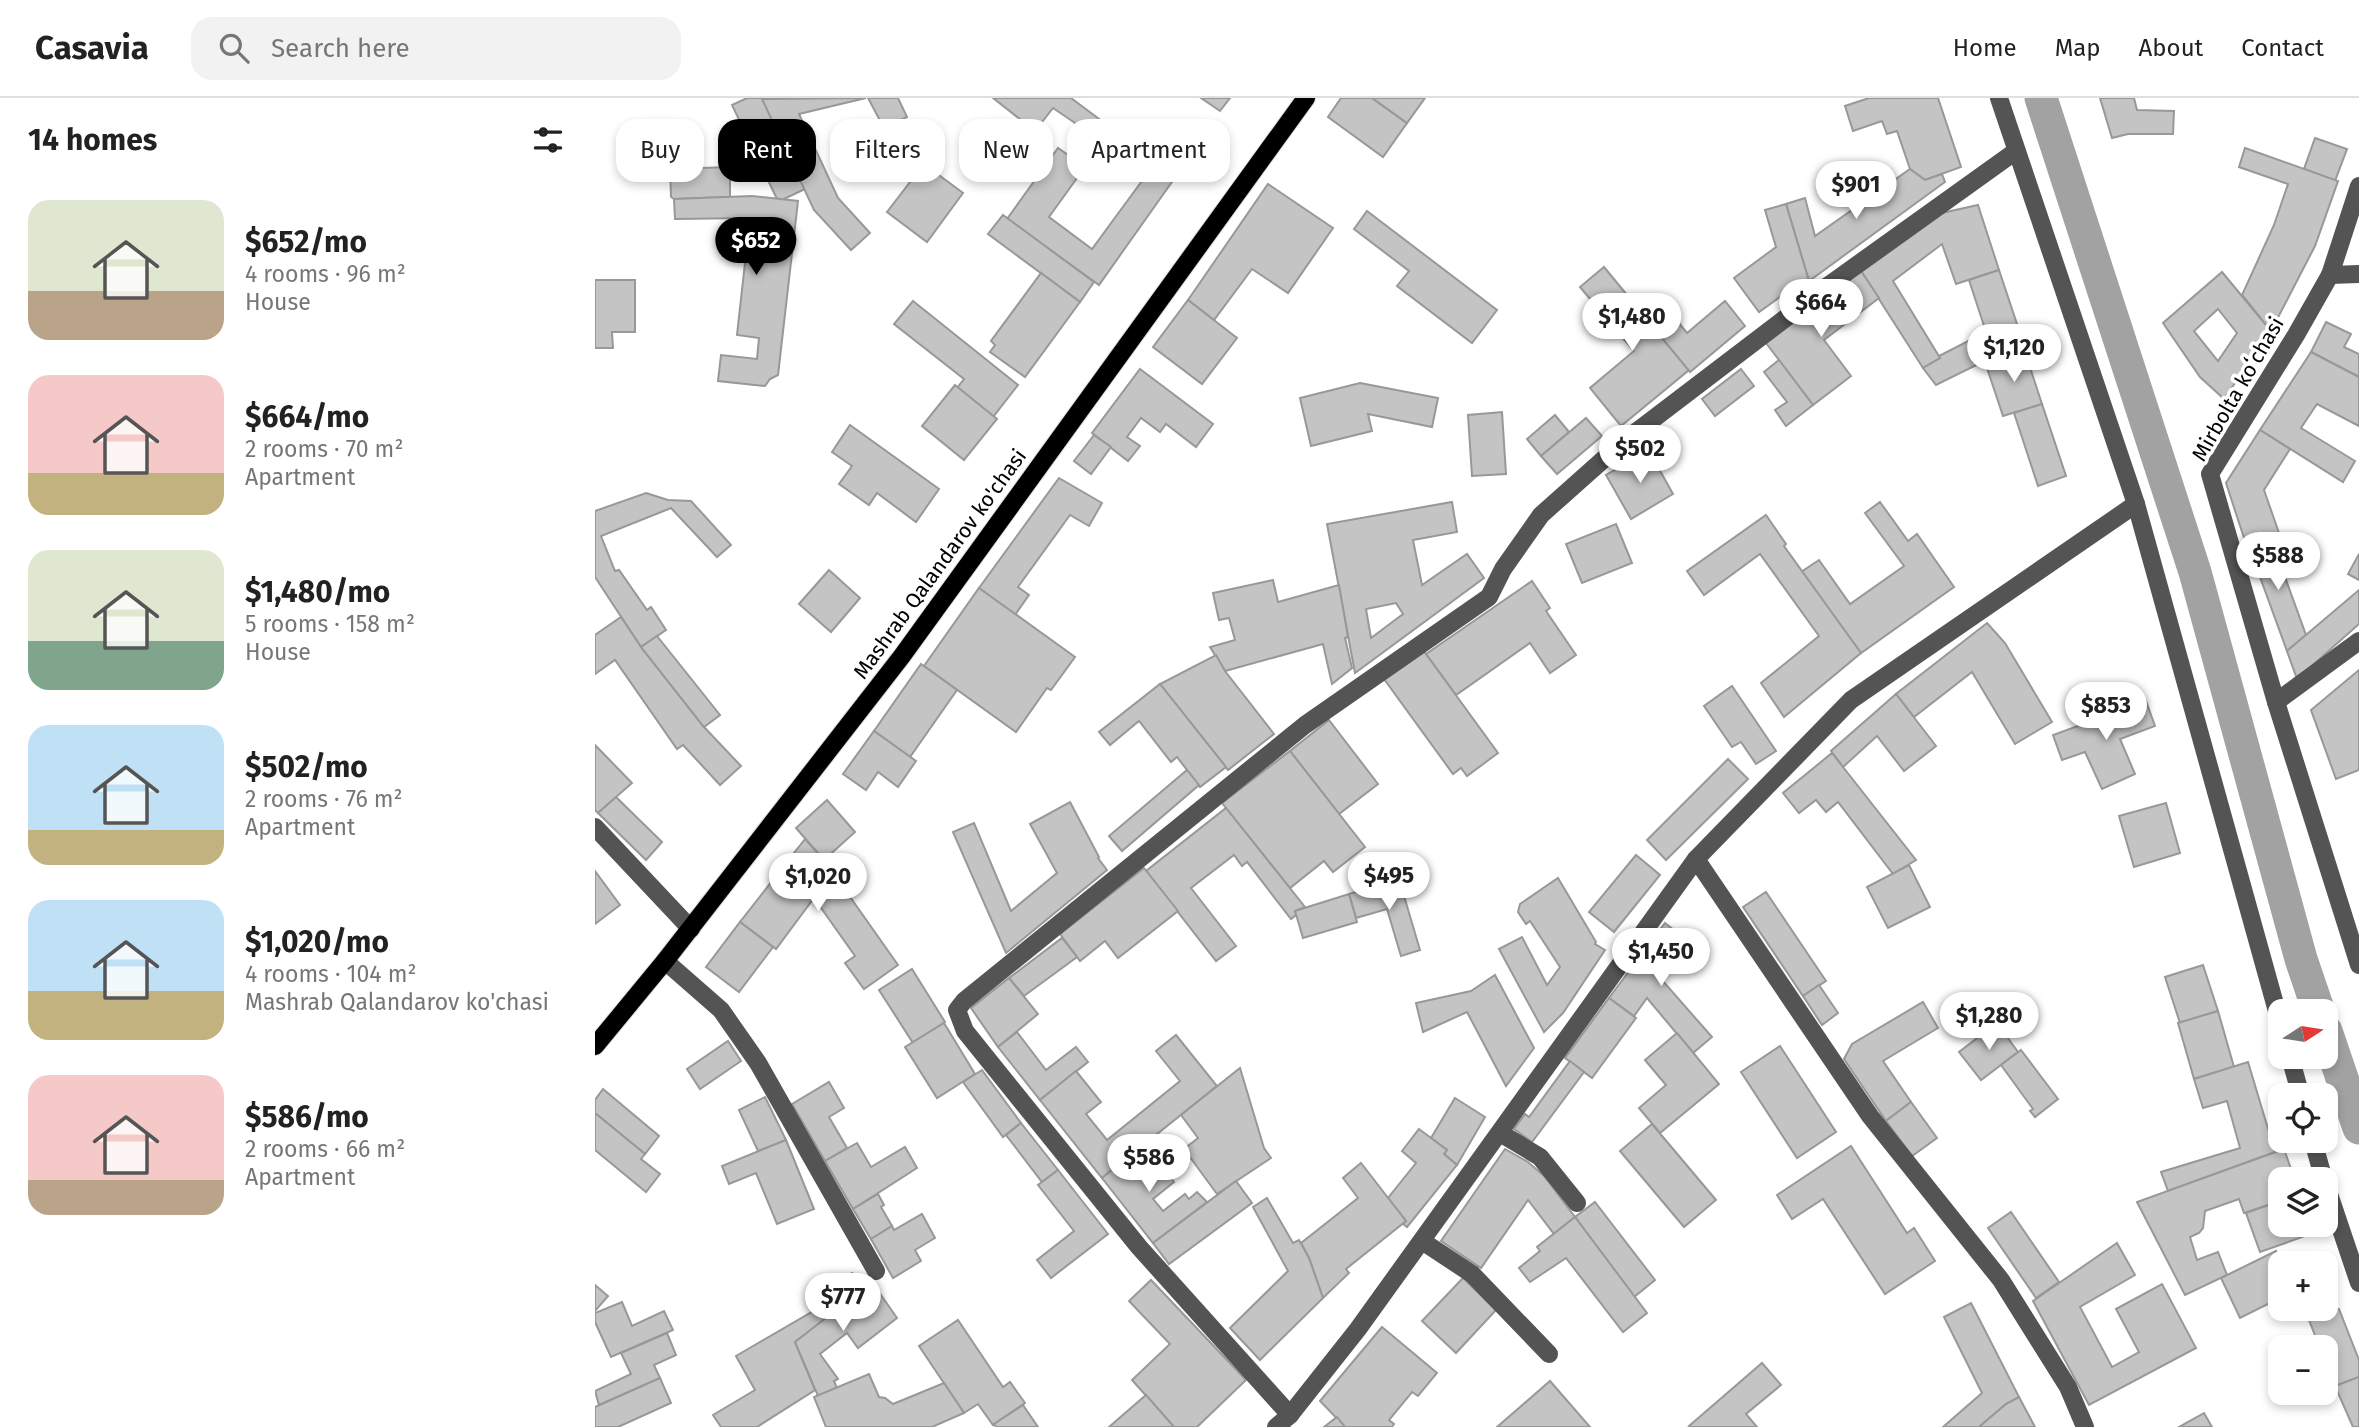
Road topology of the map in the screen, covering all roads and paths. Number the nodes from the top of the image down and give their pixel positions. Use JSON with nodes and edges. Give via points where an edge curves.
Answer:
{"nodes":[{"id":1,"x":1307,"y":98,"type":"edge"},
{"id":2,"x":1999,"y":98,"type":"edge"},
{"id":3,"x":2016,"y":151,"type":"junction"},
{"id":4,"x":2359,"y":186,"type":"edge"},
{"id":5,"x":2359,"y":274,"type":"edge"},
{"id":6,"x":2330,"y":275,"type":"junction"},
{"id":7,"x":2136,"y":504,"type":"junction"},
{"id":8,"x":2359,"y":641,"type":"edge"},
{"id":9,"x":2276,"y":702,"type":"junction"},
{"id":10,"x":595,"y":827,"type":"edge"},
{"id":11,"x":1696,"y":859,"type":"junction"},
{"id":12,"x":691,"y":929,"type":"junction"},
{"id":13,"x":665,"y":961,"type":"junction"},
{"id":14,"x":2359,"y":965,"type":"edge"},
{"id":15,"x":2273,"y":999,"type":"edge"},
{"id":16,"x":595,"y":1046,"type":"edge"},
{"id":17,"x":1500,"y":1133,"type":"junction"},
{"id":18,"x":1577,"y":1203,"type":"dead end"},
{"id":19,"x":2338,"y":1221,"type":"edge"},
{"id":20,"x":1422,"y":1241,"type":"junction"},
{"id":21,"x":876,"y":1271,"type":"dead end"},
{"id":22,"x":2359,"y":1283,"type":"edge"},
{"id":23,"x":1549,"y":1353,"type":"dead end"},
{"id":24,"x":1283,"y":1421,"type":"edge"},
{"id":25,"x":2085,"y":1427,"type":"edge"}],
"edges":[{"from":1,"to":12,"type":"main road","name":"Mashrab Qalandarov ko'chasi","via":[[902,656]]},
{"from":2,"to":3,"type":"street"},
{"from":3,"to":7,"type":"street"},
{"from":3,"to":24,"type":"street","via":[[1829,285],[1623,442],[1541,515],[1489,597],[1305,725],[957,1010],[965,1031]]},
{"from":4,"to":6,"type":"street","name":"Mirbolta koʻchasi"},
{"from":5,"to":6,"type":"street"},
{"from":6,"to":9,"type":"street","name":"Mirbolta koʻchasi","via":[[2210,474]]},
{"from":7,"to":11,"type":"street","via":[[1851,700]]},
{"from":7,"to":15,"type":"street"},
{"from":8,"to":9,"type":"street"},
{"from":9,"to":14,"type":"street","name":"Mirbolta koʻchasi"},
{"from":10,"to":12,"type":"street"},
{"from":11,"to":17,"type":"street"},
{"from":11,"to":25,"type":"street","via":[[1870,1116],[2001,1280],[2068,1387]]},
{"from":12,"to":13,"type":"main road","name":"Mashrab Qalandarov ko'chasi"},
{"from":13,"to":16,"type":"main road","name":"Mashrab Qalandarov ko'chasi"},
{"from":13,"to":21,"type":"street","via":[[721,1010],[758,1063]]},
{"from":17,"to":18,"type":"street","via":[[1540,1157]]},
{"from":17,"to":20,"type":"street"},
{"from":19,"to":22,"type":"street"},
{"from":20,"to":23,"type":"street","via":[[1472,1274]]},
{"from":20,"to":24,"type":"street"}]}
